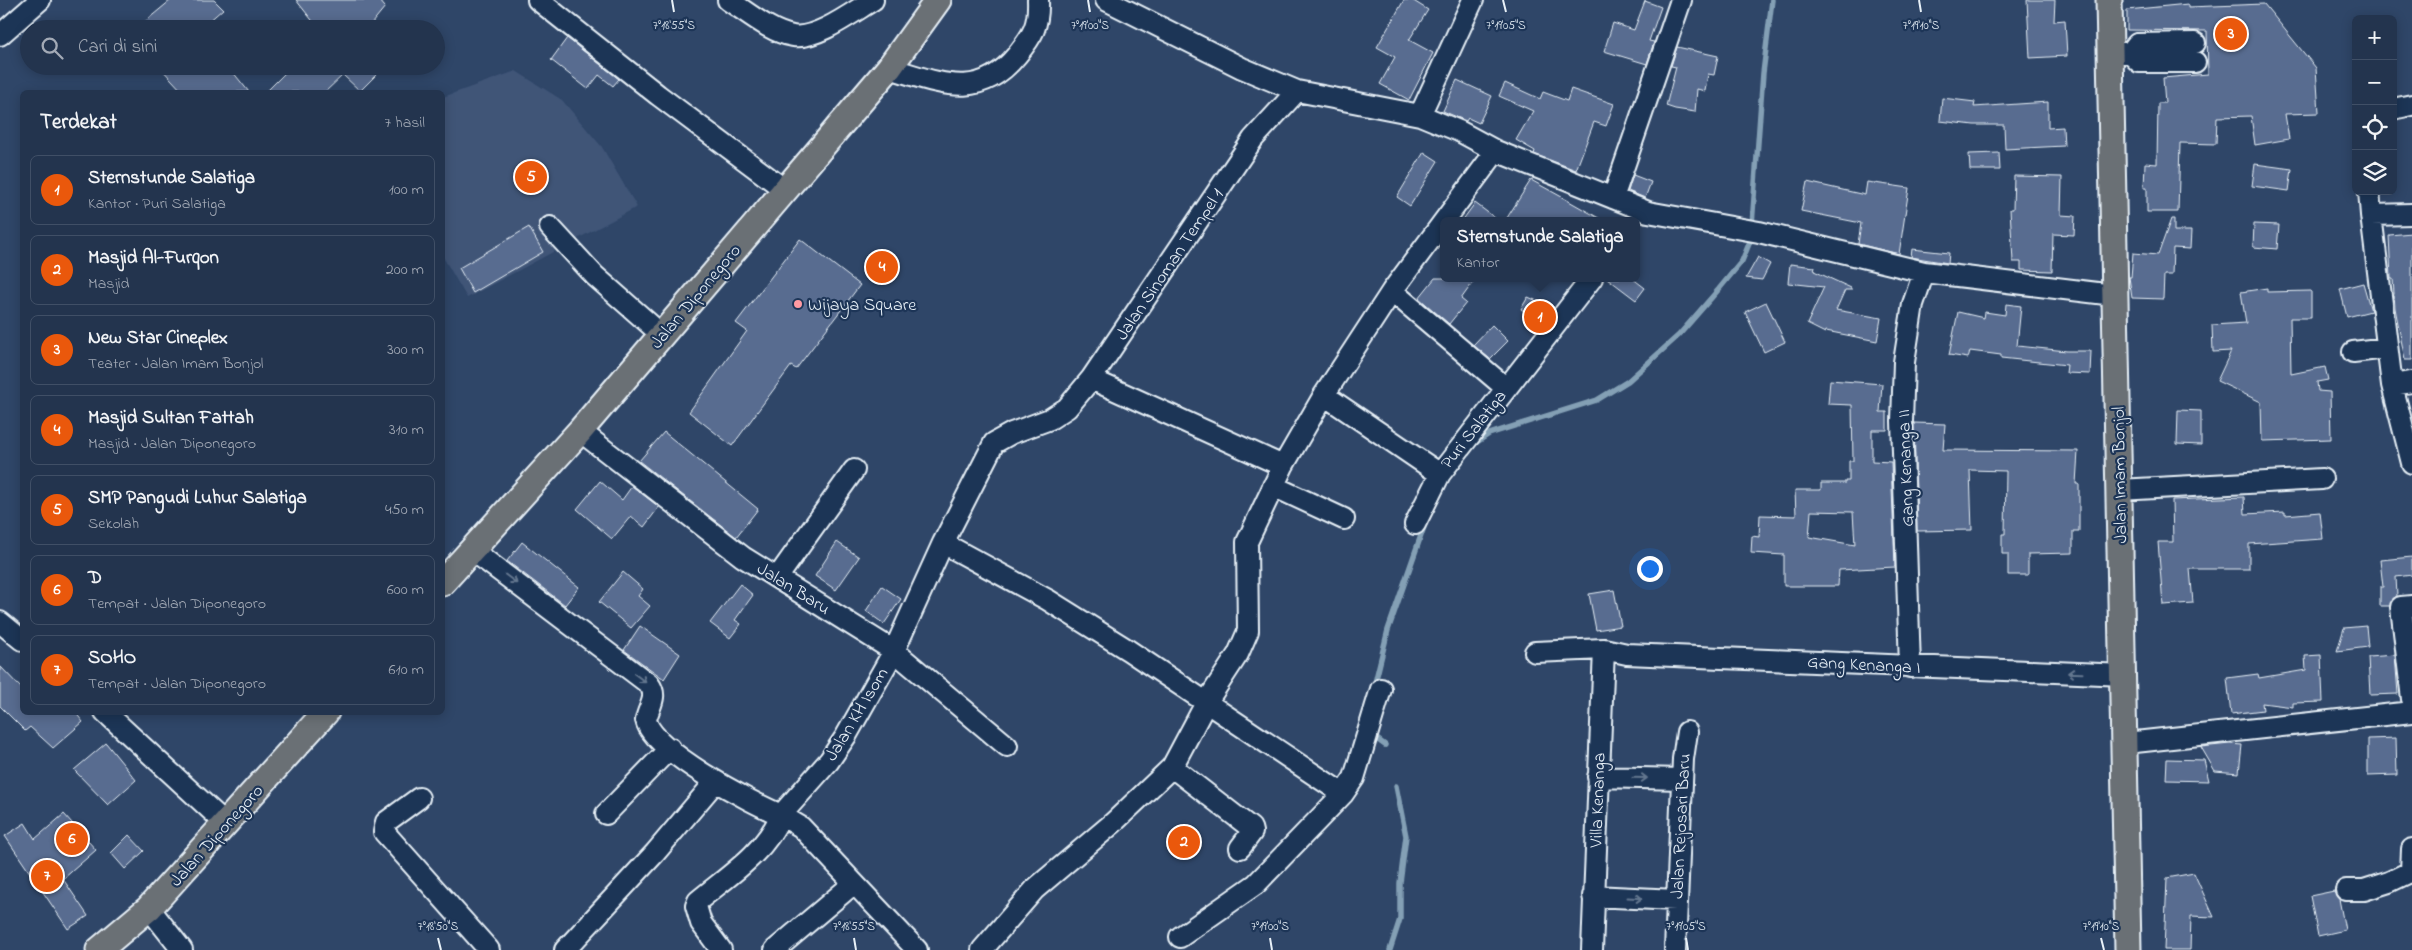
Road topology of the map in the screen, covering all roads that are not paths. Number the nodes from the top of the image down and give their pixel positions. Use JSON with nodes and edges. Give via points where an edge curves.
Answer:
{"nodes":[{"id":1,"x":40,"y":0,"type":"edge"},
{"id":2,"x":538,"y":0,"type":"edge"},
{"id":3,"x":728,"y":0,"type":"edge"},
{"id":4,"x":873,"y":0,"type":"edge"},
{"id":5,"x":938,"y":0,"type":"edge"},
{"id":6,"x":1038,"y":0,"type":"edge"},
{"id":7,"x":1106,"y":0,"type":"edge"},
{"id":8,"x":1473,"y":0,"type":"edge"},
{"id":9,"x":1681,"y":0,"type":"edge"},
{"id":10,"x":2110,"y":0,"type":"edge"},
{"id":11,"x":0,"y":35,"type":"edge"},
{"id":12,"x":2120,"y":53,"type":"junction"},
{"id":13,"x":2194,"y":53,"type":"dead end"},
{"id":14,"x":889,"y":68,"type":"junction"},
{"id":15,"x":1297,"y":91,"type":"junction"},
{"id":16,"x":2412,"y":105,"type":"edge"},
{"id":17,"x":2397,"y":108,"type":"edge"},
{"id":18,"x":1420,"y":115,"type":"junction"},
{"id":19,"x":1496,"y":151,"type":"junction"},
{"id":20,"x":785,"y":190,"type":"junction"},
{"id":21,"x":2370,"y":195,"type":"edge"},
{"id":22,"x":1623,"y":208,"type":"edge"},
{"id":23,"x":2412,"y":214,"type":"edge"},
{"id":24,"x":2372,"y":215,"type":"junction"},
{"id":25,"x":1447,"y":217,"type":"edge"},
{"id":26,"x":1440,"y":226,"type":"edge"},
{"id":27,"x":550,"y":227,"type":"dead end"},
{"id":28,"x":1924,"y":272,"type":"junction"},
{"id":29,"x":1589,"y":282,"type":"edge"},
{"id":30,"x":1392,"y":291,"type":"junction"},
{"id":31,"x":2114,"y":295,"type":"junction"},
{"id":32,"x":662,"y":335,"type":"junction"},
{"id":33,"x":2387,"y":348,"type":"junction"},
{"id":34,"x":2353,"y":352,"type":"dead end"},
{"id":35,"x":1091,"y":379,"type":"junction"},
{"id":36,"x":2412,"y":382,"type":"edge"},
{"id":37,"x":2392,"y":384,"type":"junction"},
{"id":38,"x":1506,"y":388,"type":"junction"},
{"id":39,"x":1324,"y":395,"type":"junction"},
{"id":40,"x":1032,"y":427,"type":"joint"},
{"id":41,"x":580,"y":431,"type":"junction"},
{"id":42,"x":2412,"y":463,"type":"edge"},
{"id":43,"x":1283,"y":466,"type":"junction"},
{"id":44,"x":854,"y":470,"type":"dead end"},
{"id":45,"x":1440,"y":474,"type":"junction"},
{"id":46,"x":2322,"y":479,"type":"dead end"},
{"id":47,"x":1273,"y":486,"type":"junction"},
{"id":48,"x":2119,"y":490,"type":"junction"},
{"id":49,"x":1344,"y":519,"type":"dead end"},
{"id":50,"x":1415,"y":524,"type":"dead end"},
{"id":51,"x":943,"y":543,"type":"junction"},
{"id":52,"x":472,"y":550,"type":"junction"},
{"id":53,"x":777,"y":578,"type":"junction"},
{"id":54,"x":445,"y":580,"type":"edge"},
{"id":55,"x":2412,"y":606,"type":"edge"},
{"id":56,"x":0,"y":622,"type":"edge"},
{"id":57,"x":20,"y":638,"type":"edge"},
{"id":58,"x":1604,"y":649,"type":"junction"},
{"id":59,"x":894,"y":651,"type":"junction"},
{"id":60,"x":1535,"y":652,"type":"dead end"},
{"id":61,"x":1910,"y":667,"type":"junction"},
{"id":62,"x":2124,"y":675,"type":"junction"},
{"id":63,"x":1381,"y":689,"type":"dead end"},
{"id":64,"x":2412,"y":699,"type":"edge"},
{"id":65,"x":1206,"y":703,"type":"junction"},
{"id":66,"x":2412,"y":712,"type":"edge"},
{"id":67,"x":108,"y":715,"type":"edge"},
{"id":68,"x":323,"y":715,"type":"edge"},
{"id":69,"x":1687,"y":732,"type":"dead end"},
{"id":70,"x":2126,"y":743,"type":"junction"},
{"id":71,"x":1007,"y":746,"type":"dead end"},
{"id":72,"x":670,"y":748,"type":"junction"},
{"id":73,"x":1172,"y":768,"type":"junction"},
{"id":74,"x":1598,"y":777,"type":"junction"},
{"id":75,"x":1682,"y":779,"type":"junction"},
{"id":76,"x":715,"y":782,"type":"junction"},
{"id":77,"x":1343,"y":788,"type":"junction"},
{"id":78,"x":419,"y":798,"type":"dead end"},
{"id":79,"x":606,"y":814,"type":"dead end"},
{"id":80,"x":780,"y":815,"type":"junction"},
{"id":81,"x":226,"y":824,"type":"junction"},
{"id":82,"x":1240,"y":848,"type":"dead end"},
{"id":83,"x":2412,"y":849,"type":"edge"},
{"id":84,"x":2412,"y":871,"type":"edge"},
{"id":85,"x":854,"y":884,"type":"junction"},
{"id":86,"x":2346,"y":890,"type":"dead end"},
{"id":87,"x":1593,"y":896,"type":"junction"},
{"id":88,"x":1676,"y":900,"type":"junction"},
{"id":89,"x":149,"y":908,"type":"junction"},
{"id":90,"x":1180,"y":938,"type":"dead end"},
{"id":91,"x":99,"y":950,"type":"edge"},
{"id":92,"x":182,"y":950,"type":"edge"},
{"id":93,"x":489,"y":950,"type":"edge"},
{"id":94,"x":565,"y":950,"type":"edge"},
{"id":95,"x":721,"y":950,"type":"edge"},
{"id":96,"x":775,"y":950,"type":"edge"},
{"id":97,"x":917,"y":950,"type":"edge"},
{"id":98,"x":982,"y":950,"type":"edge"},
{"id":99,"x":1592,"y":950,"type":"edge"},
{"id":100,"x":1675,"y":950,"type":"edge"},
{"id":101,"x":2128,"y":950,"type":"edge"}],
"edges":[{"from":1,"to":11,"type":"street"},
{"from":2,"to":20,"type":"street","via":[[658,96]]},
{"from":3,"to":4,"type":"street","via":[[777,30],[793,36],[809,35]]},
{"from":5,"to":14,"type":"main road","name":"Jalan Diponegoro"},
{"from":6,"to":14,"type":"street","via":[[1039,19],[1032,37],[1008,66],[990,78],[976,84],[938,84]]},
{"from":7,"to":15,"type":"street","via":[[1242,68]]},
{"from":8,"to":18,"type":"street"},
{"from":9,"to":22,"type":"street"},
{"from":10,"to":12,"type":"main road","name":"Jalan Imam Bonjol"},
{"from":12,"to":13,"type":"street","via":[[2139,62]]},
{"from":12,"to":31,"type":"main road","name":"Jalan Imam Bonjol"},
{"from":14,"to":20,"type":"main road","name":"Jalan Diponegoro"},
{"from":15,"to":18,"type":"street"},
{"from":15,"to":35,"type":"street","name":"Jalan Sinoman Tempel 1","via":[[1253,139]]},
{"from":16,"to":17,"type":"street"},
{"from":18,"to":19,"type":"street"},
{"from":19,"to":22,"type":"street"},
{"from":19,"to":25,"type":"street"},
{"from":20,"to":32,"type":"main road","name":"Jalan Diponegoro"},
{"from":21,"to":24,"type":"street"},
{"from":22,"to":28,"type":"street","via":[[1759,232]]},
{"from":23,"to":24,"type":"street"},
{"from":24,"to":33,"type":"street"},
{"from":26,"to":30,"type":"street"},
{"from":27,"to":32,"type":"street","via":[[595,276]]},
{"from":28,"to":31,"type":"street"},
{"from":28,"to":61,"type":"street","name":"Gang Kenanga II","via":[[1913,304],[1904,362],[1902,421]]},
{"from":29,"to":38,"type":"street","name":"Puri Salatiga"},
{"from":30,"to":38,"type":"street"},
{"from":30,"to":39,"type":"street"},
{"from":31,"to":48,"type":"main road","name":"Jalan Imam Bonjol"},
{"from":32,"to":41,"type":"main road","name":"Jalan Diponegoro"},
{"from":33,"to":34,"type":"street"},
{"from":33,"to":37,"type":"street"},
{"from":35,"to":40,"type":"street","name":"Jalan Sinoman Tempel 1","via":[[1067,408]]},
{"from":35,"to":43,"type":"street"},
{"from":36,"to":37,"type":"street"},
{"from":37,"to":42,"type":"street"},
{"from":38,"to":45,"type":"street","name":"Puri Salatiga"},
{"from":39,"to":43,"type":"street"},
{"from":39,"to":45,"type":"street","name":"Puri Salatiga"},
{"from":40,"to":51,"type":"street","name":"Jalan KH Isom","via":[[994,443]]},
{"from":41,"to":52,"type":"main road","name":"Jalan Diponegoro"},
{"from":41,"to":53,"type":"street","name":"Jalan Baru","via":[[743,556]]},
{"from":43,"to":47,"type":"street"},
{"from":44,"to":53,"type":"street"},
{"from":45,"to":50,"type":"street"},
{"from":46,"to":48,"type":"street"},
{"from":47,"to":49,"type":"street"},
{"from":47,"to":65,"type":"street","via":[[1247,542],[1248,631],[1238,654]]},
{"from":48,"to":62,"type":"main road","name":"Jalan Imam Bonjol"},
{"from":51,"to":59,"type":"street","name":"Jalan KH Isom"},
{"from":51,"to":65,"type":"street","via":[[1048,600]]},
{"from":52,"to":54,"type":"main road","name":"Jalan Diponegoro"},
{"from":52,"to":72,"type":"street","one_way":true,"via":[[649,684],[654,696],[647,712],[647,727]]},
{"from":53,"to":59,"type":"street","name":"Jalan Baru"},
{"from":55,"to":64,"type":"street","via":[[2400,607]]},
{"from":56,"to":57,"type":"street"},
{"from":58,"to":60,"type":"street"},
{"from":58,"to":61,"type":"street","name":"Gang Kenanga I","via":[[1627,654]]},
{"from":58,"to":74,"type":"street","name":"Villa Kenanga"},
{"from":59,"to":71,"type":"street","name":"Jalan Baru"},
{"from":59,"to":80,"type":"street","name":"Jalan KH Isom","via":[[846,736]]},
{"from":62,"to":61,"type":"street","name":"Gang Kenanga I","one_way":true},
{"from":62,"to":70,"type":"main road","name":"Jalan Imam Bonjol"},
{"from":63,"to":77,"type":"street","via":[[1370,728]]},
{"from":65,"to":73,"type":"street"},
{"from":65,"to":77,"type":"street"},
{"from":66,"to":70,"type":"street"},
{"from":67,"to":81,"type":"street"},
{"from":68,"to":81,"type":"main road","name":"Jalan Diponegoro"},
{"from":69,"to":75,"type":"street","name":"Jalan Rejosari Baru"},
{"from":70,"to":101,"type":"main road","name":"Jalan Imam Bonjol"},
{"from":72,"to":76,"type":"street"},
{"from":72,"to":79,"type":"street"},
{"from":73,"to":82,"type":"street","via":[[1251,828],[1252,832]]},
{"from":73,"to":98,"type":"street","via":[[1035,889]]},
{"from":74,"to":75,"type":"street","one_way":true},
{"from":74,"to":87,"type":"street","name":"Villa Kenanga"},
{"from":75,"to":88,"type":"street","name":"Jalan Rejosari Baru"},
{"from":76,"to":80,"type":"street"},
{"from":76,"to":94,"type":"street"},
{"from":77,"to":90,"type":"street","via":[[1256,884]]},
{"from":78,"to":93,"type":"street","via":[[386,822],[384,832]]},
{"from":80,"to":85,"type":"street","via":[[801,827]]},
{"from":80,"to":95,"type":"street","name":"Jalan KH Isom","via":[[775,829],[742,867],[698,901],[696,906],[701,923]]},
{"from":81,"to":89,"type":"main road","name":"Jalan Diponegoro"},
{"from":83,"to":84,"type":"street"},
{"from":84,"to":86,"type":"street","via":[[2364,890]]},
{"from":85,"to":96,"type":"street"},
{"from":85,"to":97,"type":"street"},
{"from":87,"to":88,"type":"street","one_way":true},
{"from":87,"to":99,"type":"street","name":"Villa Kenanga"},
{"from":88,"to":100,"type":"street","name":"Jalan Rejosari Baru"},
{"from":89,"to":91,"type":"main road","name":"Jalan Diponegoro"},
{"from":89,"to":92,"type":"street"}]}
